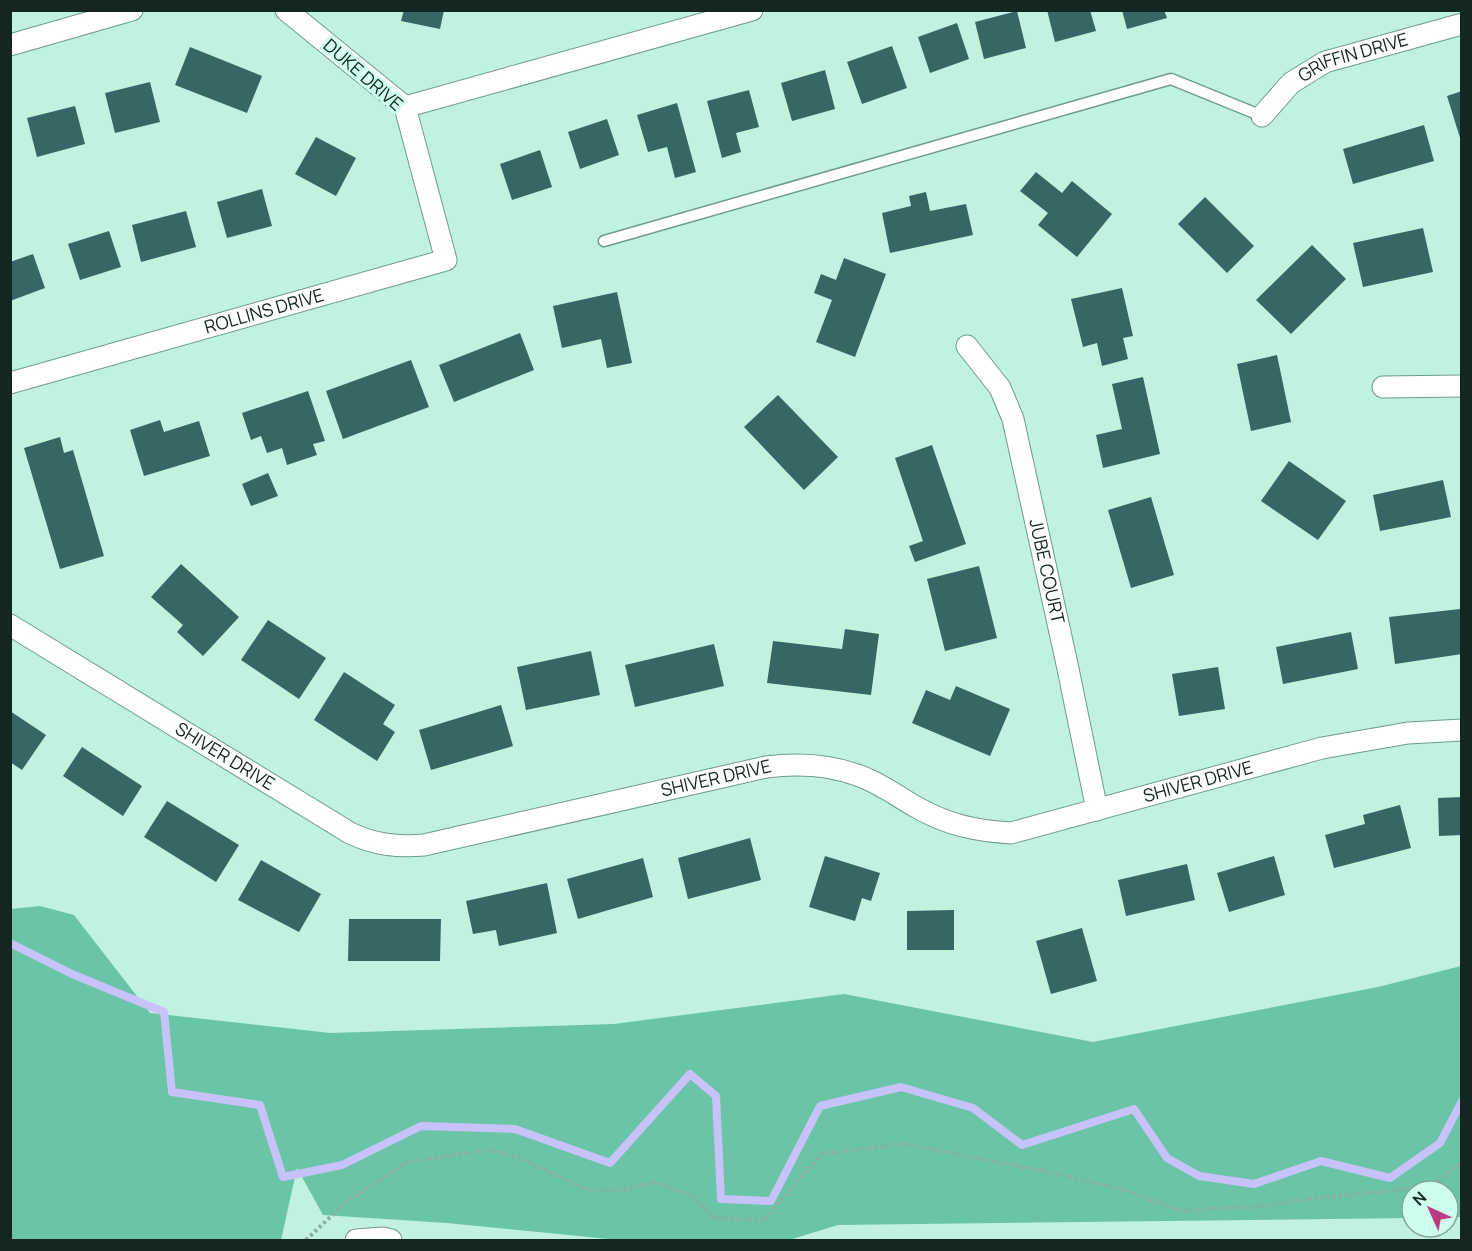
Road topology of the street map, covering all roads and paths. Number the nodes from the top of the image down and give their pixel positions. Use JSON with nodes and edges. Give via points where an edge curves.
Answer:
{"nodes":[{"id":1,"x":132,"y":10,"type":"edge"},
{"id":2,"x":286,"y":10,"type":"edge"},
{"id":3,"x":752,"y":10,"type":"edge"},
{"id":4,"x":1461,"y":24,"type":"edge"},
{"id":5,"x":10,"y":45,"type":"edge"},
{"id":6,"x":405,"y":107,"type":"junction"},
{"id":7,"x":1262,"y":117,"type":"joint"},
{"id":8,"x":426,"y":188,"type":"joint"},
{"id":9,"x":604,"y":241,"type":"dead end"},
{"id":10,"x":967,"y":346,"type":"dead end"},
{"id":11,"x":10,"y":383,"type":"edge"},
{"id":12,"x":1461,"y":386,"type":"edge"},
{"id":13,"x":1383,"y":387,"type":"dead end"},
{"id":14,"x":10,"y":625,"type":"edge"},
{"id":15,"x":1461,"y":730,"type":"edge"},
{"id":16,"x":1097,"y":810,"type":"junction"},
{"id":17,"x":1461,"y":1162,"type":"edge"},
{"id":18,"x":306,"y":1240,"type":"edge"},
{"id":19,"x":356,"y":1240,"type":"edge"},
{"id":20,"x":392,"y":1240,"type":"edge"}],
"edges":[{"from":1,"to":5,"type":"street"},
{"from":2,"to":6,"type":"street","name":"DUKE DRIVE"},
{"from":3,"to":6,"type":"street"},
{"from":4,"to":7,"type":"street","name":"GRIFFIN DRIVE","via":[[1325,62],[1291,82]]},
{"from":6,"to":8,"type":"street","name":"DUKE DRIVE"},
{"from":7,"to":9,"type":"lane","via":[[1171,79]]},
{"from":8,"to":11,"type":"street","name":"ROLLINS DRIVE","via":[[446,260]]},
{"from":10,"to":16,"type":"street","name":"JUBE COURT","via":[[1000,388],[1013,419]]},
{"from":12,"to":13,"type":"street"},
{"from":14,"to":16,"type":"street","name":"SHIVER DRIVE","via":[[350,833],[379,844],[424,844],[765,767],[793,764],[824,766],[857,775],[940,820],[986,832],[1011,833]]},
{"from":15,"to":16,"type":"street","name":"SHIVER DRIVE","via":[[1408,733],[1322,748]]},
{"from":17,"to":18,"type":"path","via":[[1430,1187],[1182,1211],[1125,1190],[904,1144],[822,1154],[765,1220],[712,1218],[693,1196],[655,1182],[623,1190],[588,1190],[518,1157],[490,1150],[408,1162],[345,1203]]},
{"from":19,"to":20,"type":"street"}]}
